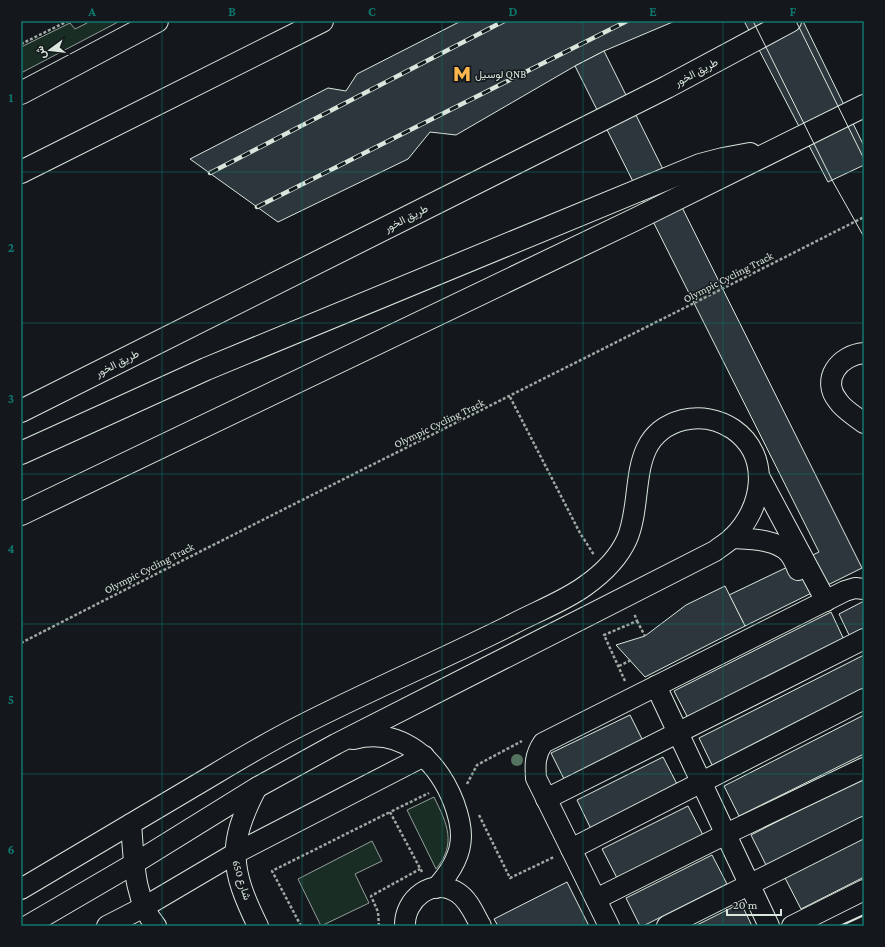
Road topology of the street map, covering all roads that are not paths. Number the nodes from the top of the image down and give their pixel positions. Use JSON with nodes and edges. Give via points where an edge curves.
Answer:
{"nodes":[{"id":1,"x":157,"y":21,"type":"edge"},
{"id":2,"x":322,"y":21,"type":"edge"},
{"id":3,"x":790,"y":21,"type":"edge"},
{"id":4,"x":21,"y":93,"type":"edge"},
{"id":5,"x":864,"y":106,"type":"edge"},
{"id":6,"x":770,"y":152,"type":"junction"},
{"id":7,"x":21,"y":172,"type":"edge"},
{"id":8,"x":864,"y":353,"type":"edge"},
{"id":9,"x":21,"y":411,"type":"edge"},
{"id":10,"x":864,"y":423,"type":"edge"},
{"id":11,"x":21,"y":453,"type":"edge"},
{"id":12,"x":760,"y":478,"type":"junction"},
{"id":13,"x":21,"y":514,"type":"edge"},
{"id":14,"x":732,"y":538,"type":"junction"},
{"id":15,"x":864,"y":589,"type":"edge"},
{"id":16,"x":821,"y":603,"type":"junction"},
{"id":17,"x":864,"y":639,"type":"edge"},
{"id":18,"x":656,"y":686,"type":"junction"},
{"id":19,"x":864,"y":699,"type":"edge"},
{"id":20,"x":678,"y":733,"type":"junction"},
{"id":21,"x":336,"y":744,"type":"junction"},
{"id":22,"x":424,"y":756,"type":"junction"},
{"id":23,"x":864,"y":768,"type":"edge"},
{"id":24,"x":702,"y":783,"type":"junction"},
{"id":25,"x":256,"y":788,"type":"junction"},
{"id":26,"x":546,"y":799,"type":"junction"},
{"id":27,"x":130,"y":824,"type":"junction"},
{"id":28,"x":864,"y":827,"type":"edge"},
{"id":29,"x":726,"y":834,"type":"junction"},
{"id":30,"x":571,"y":849,"type":"junction"},
{"id":31,"x":234,"y":854,"type":"junction"},
{"id":32,"x":135,"y":863,"type":"junction"},
{"id":33,"x":749,"y":884,"type":"junction"},
{"id":34,"x":436,"y":888,"type":"junction"},
{"id":35,"x":21,"y":889,"type":"edge"},
{"id":36,"x":864,"y":890,"type":"edge"},
{"id":37,"x":596,"y":899,"type":"junction"},
{"id":38,"x":144,"y":907,"type":"junction"},
{"id":39,"x":27,"y":926,"type":"edge"},
{"id":40,"x":107,"y":926,"type":"edge"},
{"id":41,"x":156,"y":926,"type":"edge"},
{"id":42,"x":258,"y":926,"type":"edge"},
{"id":43,"x":405,"y":926,"type":"edge"},
{"id":44,"x":481,"y":926,"type":"edge"},
{"id":45,"x":609,"y":926,"type":"edge"},
{"id":46,"x":667,"y":926,"type":"edge"},
{"id":47,"x":769,"y":926,"type":"edge"},
{"id":48,"x":792,"y":926,"type":"edge"}],
"edges":[{"from":1,"to":4,"type":"highway"},
{"from":2,"to":7,"type":"highway"},
{"from":3,"to":9,"type":"highway","name":"طريق الخور","via":[[666,87]]},
{"from":5,"to":6,"type":"highway"},
{"from":6,"to":11,"type":"highway","via":[[723,158],[700,166],[206,369]]},
{"from":6,"to":13,"type":"highway","via":[[636,219]]},
{"from":8,"to":10,"type":"street","via":[[841,361],[834,371],[832,381],[837,400]]},
{"from":12,"to":14,"type":"street","via":[[752,512]]},
{"from":12,"to":16,"type":"street"},
{"from":12,"to":27,"type":"street","via":[[753,450],[744,437],[717,420],[690,419],[663,428],[651,441],[640,461],[636,504],[626,541],[615,559],[595,579],[581,589],[488,636],[297,727]]},
{"from":14,"to":16,"type":"street","via":[[778,545],[789,553]]},
{"from":14,"to":21,"type":"street","via":[[715,550]]},
{"from":15,"to":16,"type":"street","via":[[856,588]]},
{"from":16,"to":18,"type":"street"},
{"from":17,"to":20,"type":"street"},
{"from":18,"to":20,"type":"street"},
{"from":18,"to":26,"type":"street","via":[[543,743],[537,752],[535,764],[536,778]]},
{"from":19,"to":24,"type":"street"},
{"from":20,"to":24,"type":"street"},
{"from":20,"to":26,"type":"street"},
{"from":21,"to":22,"type":"street","via":[[378,736],[408,745]]},
{"from":21,"to":25,"type":"street"},
{"from":22,"to":31,"type":"street"},
{"from":22,"to":34,"type":"street","via":[[433,764],[450,794],[461,825],[457,855]]},
{"from":23,"to":29,"type":"street"},
{"from":24,"to":29,"type":"street"},
{"from":24,"to":30,"type":"street"},
{"from":25,"to":31,"type":"street","name":"شارع 650","via":[[243,814]]},
{"from":25,"to":32,"type":"street"},
{"from":26,"to":30,"type":"street"},
{"from":27,"to":32,"type":"street"},
{"from":27,"to":35,"type":"street"},
{"from":28,"to":33,"type":"street"},
{"from":29,"to":33,"type":"street"},
{"from":29,"to":37,"type":"street"},
{"from":30,"to":37,"type":"street"},
{"from":31,"to":38,"type":"street"},
{"from":31,"to":42,"type":"street","name":"شارع 650","via":[[237,872]]},
{"from":32,"to":38,"type":"street"},
{"from":32,"to":39,"type":"street"},
{"from":33,"to":46,"type":"street"},
{"from":33,"to":47,"type":"street"},
{"from":34,"to":43,"type":"street","via":[[424,891],[411,902],[405,915]]},
{"from":34,"to":44,"type":"street","via":[[459,893]]},
{"from":36,"to":48,"type":"street"},
{"from":37,"to":45,"type":"street"},
{"from":38,"to":40,"type":"street"},
{"from":38,"to":41,"type":"street"}]}
